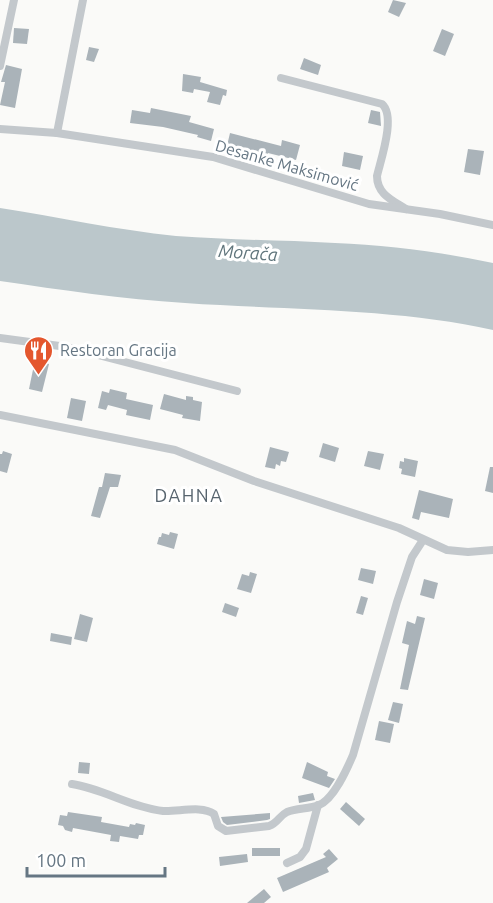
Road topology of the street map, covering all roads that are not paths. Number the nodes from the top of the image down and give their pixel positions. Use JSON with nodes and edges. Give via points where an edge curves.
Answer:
{"nodes":[{"id":1,"x":14,"y":0,"type":"edge"},
{"id":2,"x":83,"y":0,"type":"edge"},
{"id":3,"x":0,"y":66,"type":"edge"},
{"id":4,"x":281,"y":78,"type":"dead end"},
{"id":5,"x":0,"y":129,"type":"edge"},
{"id":6,"x":57,"y":133,"type":"junction"},
{"id":7,"x":408,"y":210,"type":"junction"},
{"id":8,"x":493,"y":225,"type":"edge"},
{"id":9,"x":0,"y":338,"type":"edge"},
{"id":10,"x":237,"y":391,"type":"dead end"},
{"id":11,"x":0,"y":415,"type":"edge"},
{"id":12,"x":423,"y":540,"type":"junction"},
{"id":13,"x":493,"y":550,"type":"edge"},
{"id":14,"x":72,"y":784,"type":"dead end"},
{"id":15,"x":318,"y":805,"type":"junction"},
{"id":16,"x":287,"y":863,"type":"dead end"}],
"edges":[{"from":1,"to":3,"type":"street"},
{"from":2,"to":6,"type":"street"},
{"from":4,"to":7,"type":"street","via":[[386,107],[389,120],[377,184]]},
{"from":5,"to":6,"type":"street","name":"Desanke Maksimović"},
{"from":6,"to":7,"type":"street","name":"Desanke Maksimović","via":[[213,157],[358,201]]},
{"from":7,"to":8,"type":"street","name":"Desanke Maksimović"},
{"from":9,"to":10,"type":"street","via":[[67,347]]},
{"from":11,"to":12,"type":"street","via":[[175,450],[254,481],[399,528]]},
{"from":12,"to":13,"type":"street","via":[[447,550]]},
{"from":12,"to":15,"type":"street","via":[[412,557],[397,602],[353,755],[334,791]]},
{"from":14,"to":15,"type":"street","via":[[157,810],[206,810],[214,814],[218,826],[226,831],[269,826],[287,812]]},
{"from":15,"to":16,"type":"street","via":[[306,849]]}]}
